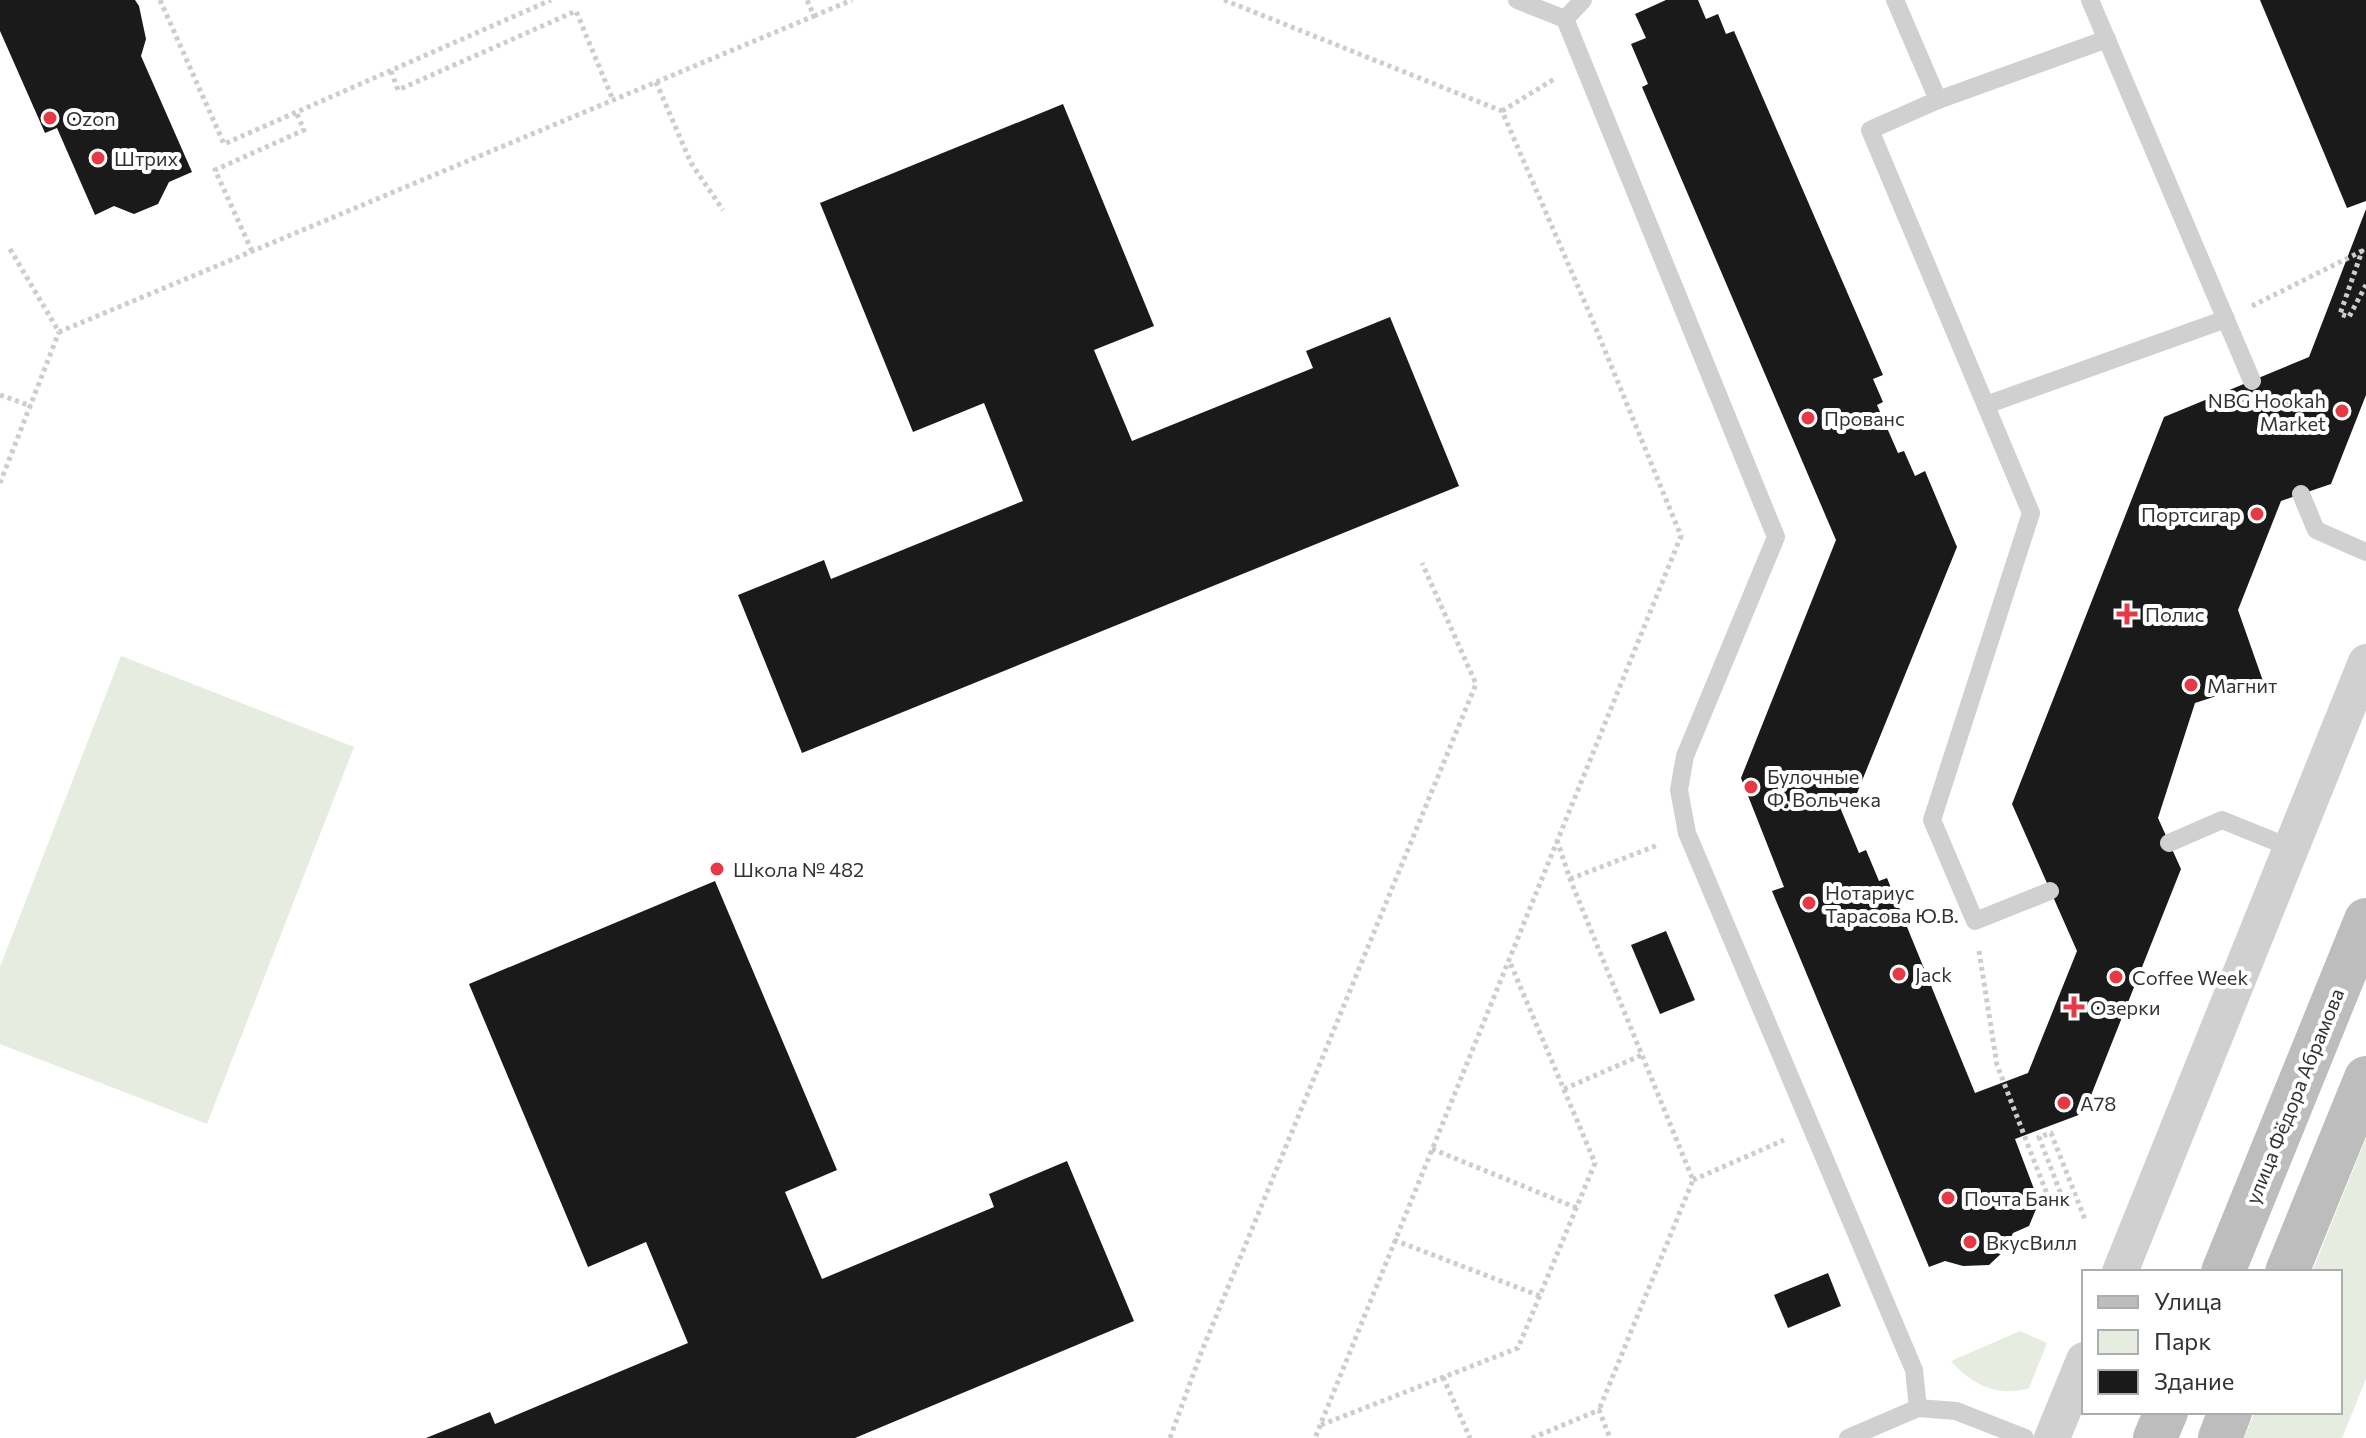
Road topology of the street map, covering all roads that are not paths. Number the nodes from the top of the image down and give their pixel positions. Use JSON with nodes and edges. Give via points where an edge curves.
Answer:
{"nodes":[{"id":1,"x":1517,"y":0,"type":"edge"},
{"id":2,"x":1583,"y":0,"type":"edge"},
{"id":3,"x":1895,"y":0,"type":"edge"},
{"id":4,"x":2090,"y":0,"type":"edge"},
{"id":5,"x":1565,"y":19,"type":"junction"},
{"id":6,"x":2107,"y":39,"type":"junction"},
{"id":7,"x":1938,"y":100,"type":"junction"},
{"id":8,"x":2226,"y":319,"type":"junction"},
{"id":9,"x":2252,"y":381,"type":"dead end"},
{"id":10,"x":1986,"y":405,"type":"junction"},
{"id":11,"x":2301,"y":494,"type":"dead end"},
{"id":12,"x":2366,"y":552,"type":"edge"},
{"id":13,"x":2366,"y":662,"type":"edge"},
{"id":14,"x":2169,"y":843,"type":"dead end"},
{"id":15,"x":2291,"y":848,"type":"junction"},
{"id":16,"x":2050,"y":891,"type":"dead end"},
{"id":17,"x":2366,"y":920,"type":"edge"},
{"id":18,"x":2366,"y":1078,"type":"edge"},
{"id":19,"x":2121,"y":1270,"type":"edge"},
{"id":20,"x":2224,"y":1270,"type":"edge"},
{"id":21,"x":2288,"y":1270,"type":"edge"},
{"id":22,"x":2082,"y":1365,"type":"edge"},
{"id":23,"x":1918,"y":1408,"type":"junction"},
{"id":24,"x":2165,"y":1414,"type":"edge"},
{"id":25,"x":2229,"y":1414,"type":"edge"},
{"id":26,"x":1848,"y":1438,"type":"edge"},
{"id":27,"x":2025,"y":1438,"type":"edge"},
{"id":28,"x":2052,"y":1438,"type":"edge"},
{"id":29,"x":2155,"y":1438,"type":"edge"},
{"id":30,"x":2220,"y":1438,"type":"edge"}],
"edges":[{"from":1,"to":5,"type":"lane"},
{"from":2,"to":5,"type":"lane"},
{"from":3,"to":7,"type":"lane"},
{"from":4,"to":6,"type":"lane"},
{"from":5,"to":23,"type":"lane","via":[[1776,537],[1685,756],[1679,790],[1687,833],[1914,1370]]},
{"from":6,"to":7,"type":"lane"},
{"from":6,"to":8,"type":"lane"},
{"from":7,"to":10,"type":"lane","via":[[1870,130]]},
{"from":8,"to":9,"type":"lane"},
{"from":8,"to":10,"type":"lane"},
{"from":10,"to":16,"type":"lane","via":[[2031,513],[1932,820],[1975,921]]},
{"from":11,"to":12,"type":"lane","via":[[2316,530]]},
{"from":13,"to":15,"type":"street"},
{"from":14,"to":15,"type":"lane","via":[[2222,820]]},
{"from":15,"to":19,"type":"street"},
{"from":17,"to":20,"type":"street","name":"улица Фёдора Абрамова"},
{"from":18,"to":21,"type":"street"},
{"from":22,"to":28,"type":"street"},
{"from":23,"to":26,"type":"lane"},
{"from":23,"to":27,"type":"lane","via":[[1956,1411]]},
{"from":24,"to":29,"type":"street"},
{"from":25,"to":30,"type":"street"}]}
